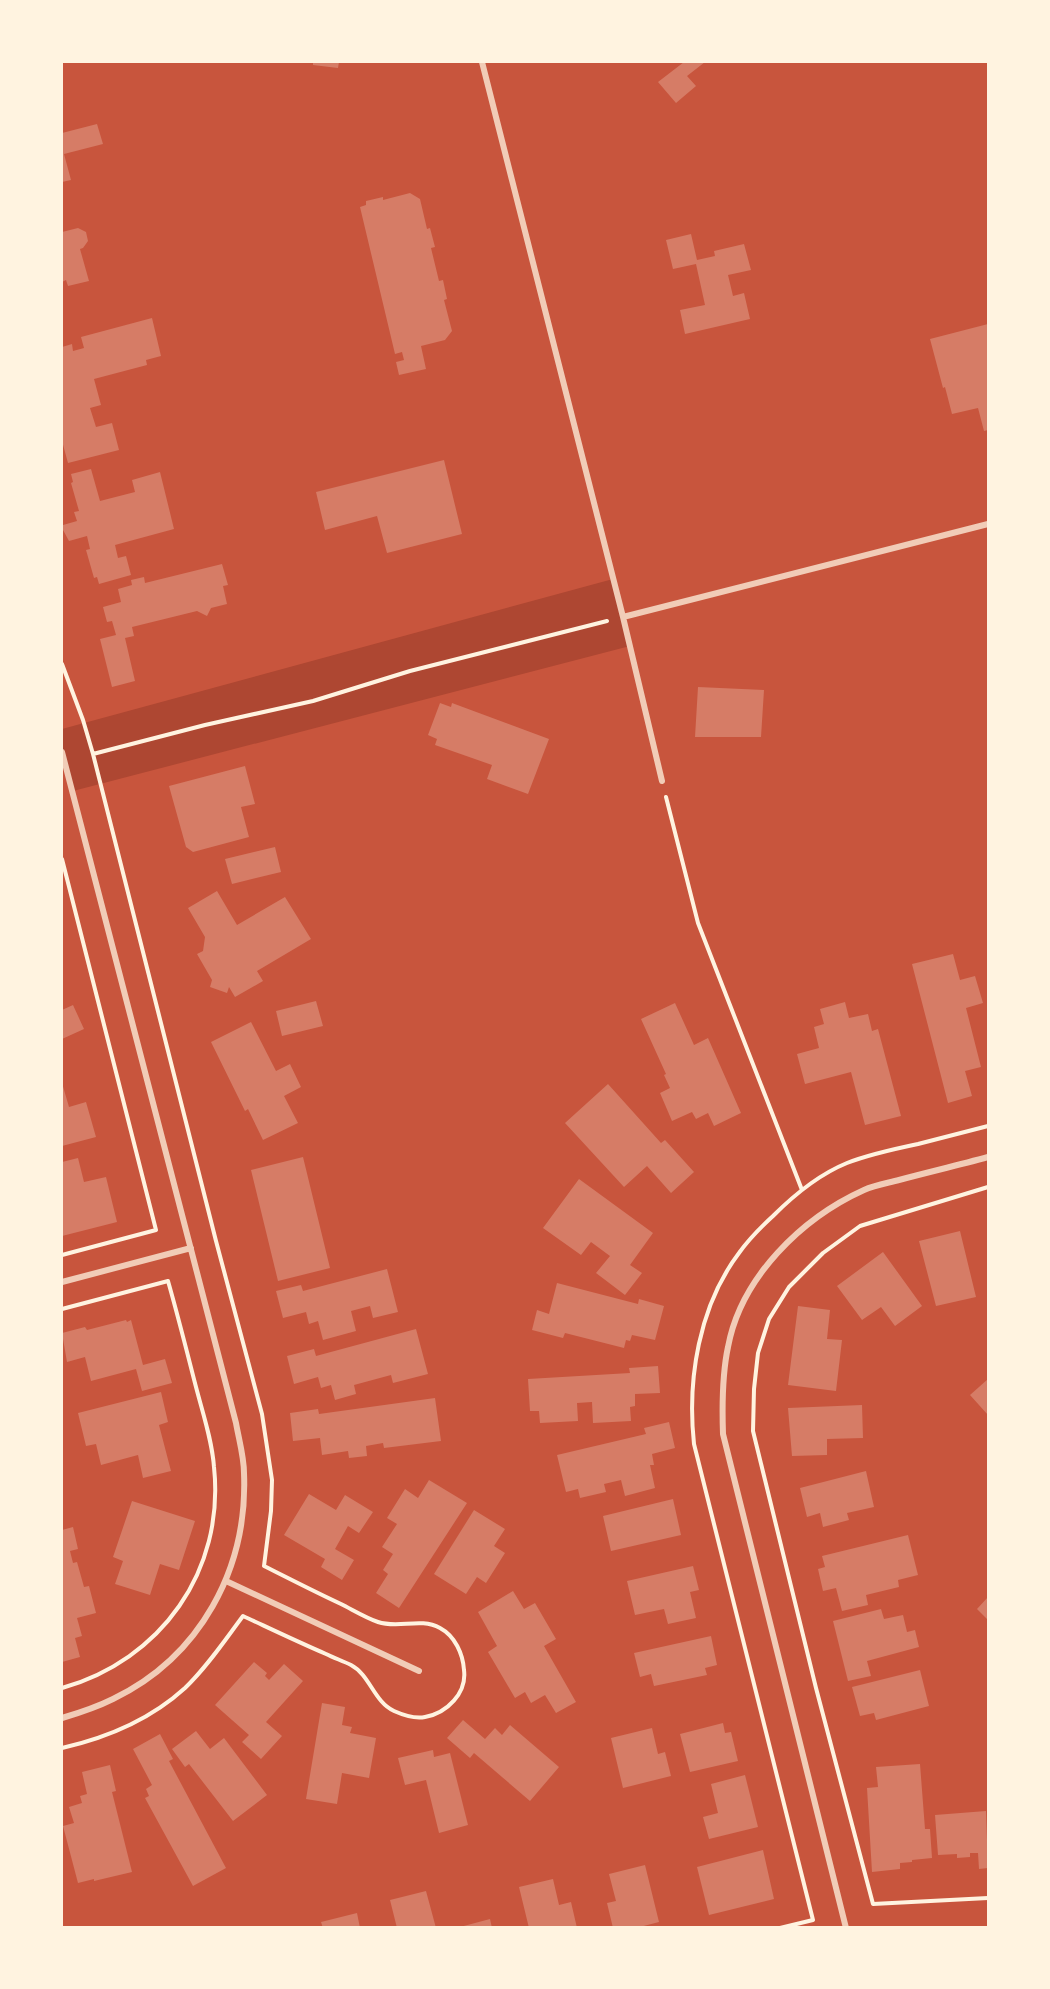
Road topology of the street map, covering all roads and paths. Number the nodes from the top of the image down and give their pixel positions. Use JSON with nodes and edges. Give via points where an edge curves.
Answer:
{"nodes":[{"id":1,"x":482,"y":62,"type":"edge"},
{"id":2,"x":988,"y":524,"type":"edge"},
{"id":3,"x":623,"y":617,"type":"junction"},
{"id":4,"x":62,"y":664,"type":"edge"},
{"id":5,"x":62,"y":752,"type":"edge"},
{"id":6,"x":93,"y":754,"type":"junction"},
{"id":7,"x":662,"y":781,"type":"joint"},
{"id":8,"x":62,"y":859,"type":"edge"},
{"id":9,"x":988,"y":1126,"type":"edge"},
{"id":10,"x":988,"y":1157,"type":"edge"},
{"id":11,"x":988,"y":1187,"type":"edge"},
{"id":12,"x":191,"y":1248,"type":"junction"},
{"id":13,"x":62,"y":1255,"type":"edge"},
{"id":14,"x":62,"y":1282,"type":"edge"},
{"id":15,"x":62,"y":1310,"type":"edge"},
{"id":16,"x":264,"y":1566,"type":"dead end"},
{"id":17,"x":226,"y":1581,"type":"junction"},
{"id":18,"x":243,"y":1616,"type":"dead end"},
{"id":19,"x":419,"y":1671,"type":"dead end"},
{"id":20,"x":62,"y":1689,"type":"edge"},
{"id":21,"x":62,"y":1718,"type":"edge"},
{"id":22,"x":62,"y":1748,"type":"edge"},
{"id":23,"x":988,"y":1898,"type":"edge"},
{"id":24,"x":811,"y":1911,"type":"dead end"},
{"id":25,"x":780,"y":1928,"type":"edge"},
{"id":26,"x":846,"y":1928,"type":"edge"}],
"edges":[{"from":1,"to":3,"type":"street"},
{"from":2,"to":3,"type":"street"},
{"from":3,"to":6,"type":"path","via":[[410,671],[313,701]]},
{"from":3,"to":7,"type":"street"},
{"from":4,"to":6,"type":"path"},
{"from":5,"to":12,"type":"street"},
{"from":6,"to":16,"type":"path","via":[[262,1414],[272,1480]]},
{"from":7,"to":9,"type":"path","via":[[698,923],[802,1190],[846,1164],[875,1154]]},
{"from":8,"to":13,"type":"path","via":[[156,1230]]},
{"from":10,"to":26,"type":"street","via":[[866,1189],[827,1209],[790,1239],[757,1279],[728,1346],[722,1398],[723,1434]]},
{"from":11,"to":23,"type":"path","via":[[860,1226],[823,1253],[789,1287],[769,1319],[758,1353],[753,1431],[873,1904]]},
{"from":12,"to":14,"type":"street"},
{"from":12,"to":17,"type":"street","via":[[236,1424],[244,1472],[241,1523]]},
{"from":15,"to":20,"type":"path","via":[[168,1281],[210,1442],[215,1487],[207,1545],[194,1583],[181,1604],[153,1639],[136,1653],[102,1673]]},
{"from":17,"to":19,"type":"street"},
{"from":17,"to":21,"type":"street","via":[[188,1642],[158,1671],[112,1700]]},
{"from":18,"to":22,"type":"path","via":[[186,1687],[163,1705],[109,1734]]},
{"from":24,"to":25,"type":"path","via":[[813,1920]]}]}
